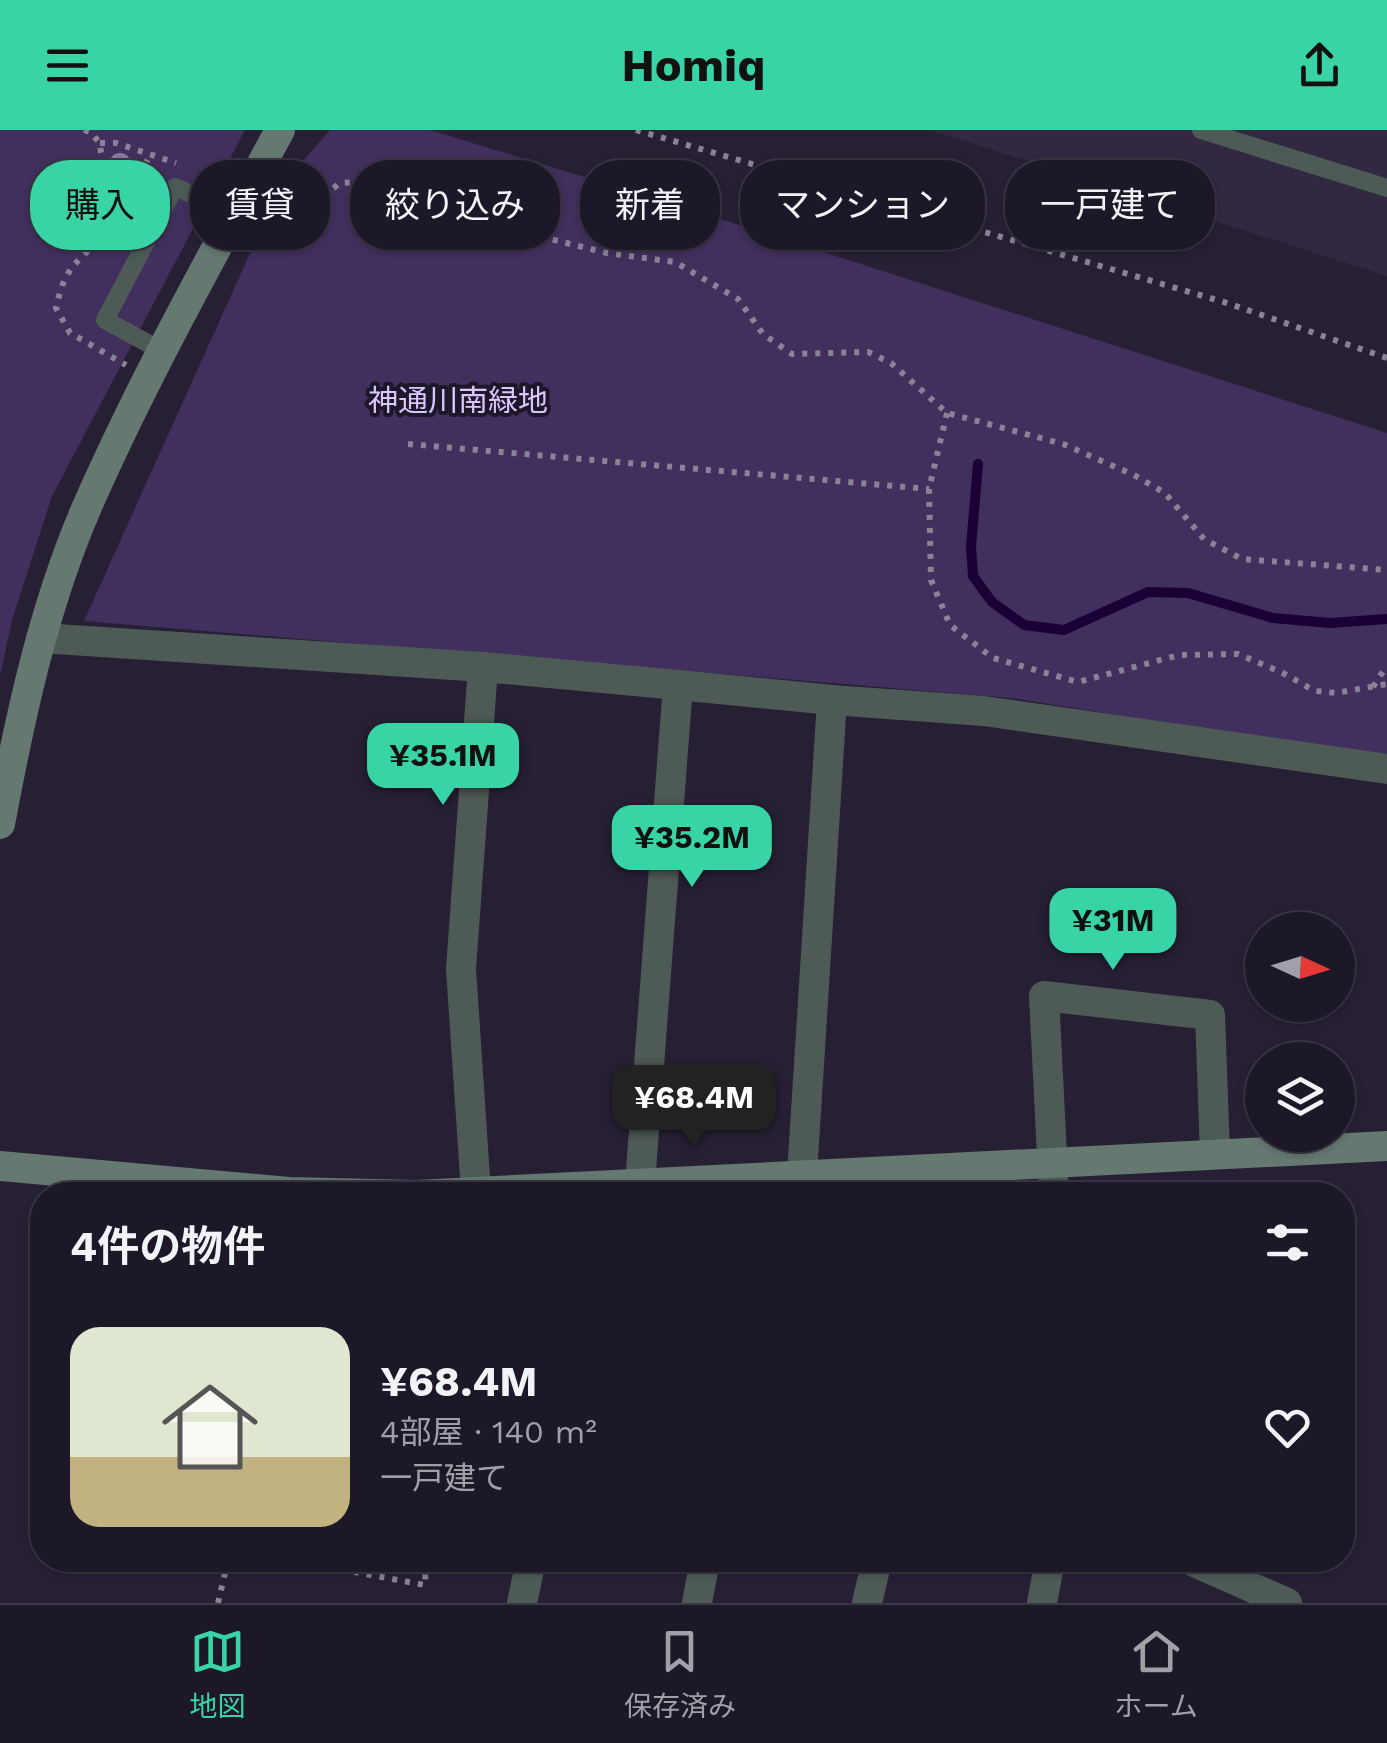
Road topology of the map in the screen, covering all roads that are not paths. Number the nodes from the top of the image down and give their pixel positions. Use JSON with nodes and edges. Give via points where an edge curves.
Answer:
{"nodes":[{"id":1,"x":280,"y":130,"type":"edge"},
{"id":2,"x":1200,"y":130,"type":"edge"},
{"id":3,"x":264,"y":160,"type":"edge"},
{"id":4,"x":1387,"y":188,"type":"edge"},
{"id":5,"x":190,"y":193,"type":"edge"},
{"id":6,"x":216,"y":250,"type":"edge"},
{"id":7,"x":155,"y":365,"type":"junction"},
{"id":8,"x":41,"y":638,"type":"junction"},
{"id":9,"x":483,"y":666,"type":"junction"},
{"id":10,"x":678,"y":685,"type":"junction"},
{"id":11,"x":832,"y":700,"type":"junction"},
{"id":12,"x":1387,"y":769,"type":"edge"},
{"id":13,"x":0,"y":824,"type":"edge"},
{"id":14,"x":1387,"y":1146,"type":"edge"},
{"id":15,"x":1215,"y":1154,"type":"junction"},
{"id":16,"x":1053,"y":1162,"type":"junction"},
{"id":17,"x":0,"y":1166,"type":"edge"},
{"id":18,"x":802,"y":1175,"type":"junction"},
{"id":19,"x":178,"y":1182,"type":"edge"},
{"id":20,"x":475,"y":1182,"type":"edge"},
{"id":21,"x":640,"y":1182,"type":"edge"},
{"id":22,"x":660,"y":1182,"type":"edge"},
{"id":23,"x":1054,"y":1182,"type":"edge"},
{"id":24,"x":528,"y":1572,"type":"edge"},
{"id":25,"x":702,"y":1572,"type":"edge"},
{"id":26,"x":874,"y":1572,"type":"edge"},
{"id":27,"x":1048,"y":1572,"type":"edge"},
{"id":28,"x":1215,"y":1572,"type":"edge"},
{"id":29,"x":1273,"y":1600,"type":"edge"},
{"id":30,"x":522,"y":1603,"type":"edge"},
{"id":31,"x":696,"y":1603,"type":"edge"},
{"id":32,"x":868,"y":1603,"type":"edge"},
{"id":33,"x":1042,"y":1603,"type":"edge"}],
"edges":[{"from":1,"to":3,"type":"street"},
{"from":2,"to":4,"type":"lane"},
{"from":5,"to":7,"type":"lane","via":[[175,187],[104,320]]},
{"from":6,"to":7,"type":"street"},
{"from":7,"to":8,"type":"street","via":[[86,511]]},
{"from":8,"to":9,"type":"street"},
{"from":8,"to":13,"type":"street"},
{"from":9,"to":10,"type":"street"},
{"from":9,"to":20,"type":"street","via":[[461,969]]},
{"from":10,"to":11,"type":"street"},
{"from":10,"to":21,"type":"street"},
{"from":11,"to":12,"type":"street","via":[[984,711]]},
{"from":11,"to":18,"type":"street"},
{"from":14,"to":15,"type":"street"},
{"from":15,"to":16,"type":"street"},
{"from":15,"to":16,"type":"street","via":[[1210,1015],[1044,996]]},
{"from":16,"to":18,"type":"street"},
{"from":16,"to":23,"type":"street"},
{"from":17,"to":19,"type":"street"},
{"from":18,"to":22,"type":"street"},
{"from":24,"to":30,"type":"street"},
{"from":25,"to":31,"type":"street"},
{"from":26,"to":32,"type":"street"},
{"from":27,"to":33,"type":"street"},
{"from":28,"to":29,"type":"street"}]}
